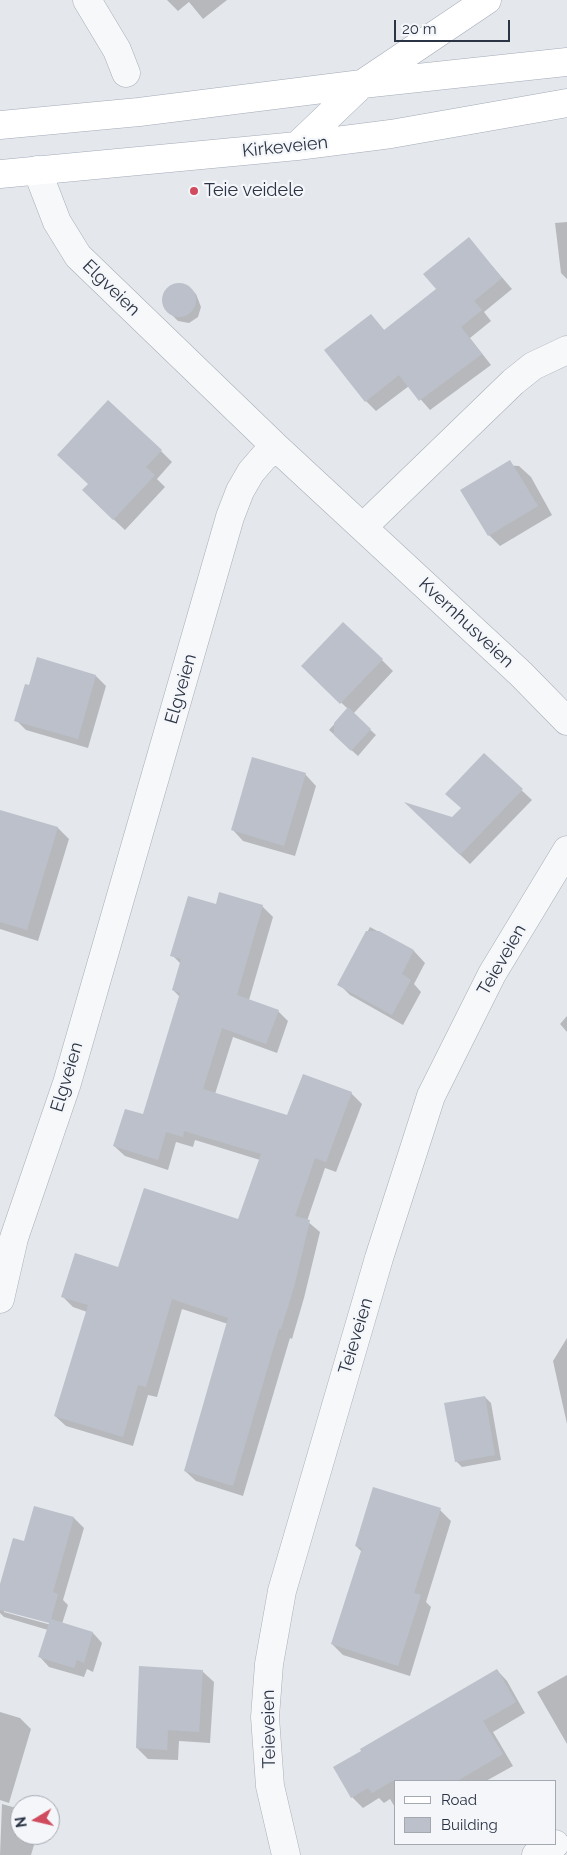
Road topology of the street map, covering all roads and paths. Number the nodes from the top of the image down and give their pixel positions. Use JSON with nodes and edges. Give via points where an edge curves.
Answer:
{"nodes":[{"id":1,"x":87,"y":0,"type":"edge"},
{"id":2,"x":487,"y":0,"type":"edge"},
{"id":3,"x":567,"y":62,"type":"edge"},
{"id":4,"x":126,"y":73,"type":"dead end"},
{"id":5,"x":362,"y":84,"type":"junction"},
{"id":6,"x":567,"y":103,"type":"edge"},
{"id":7,"x":0,"y":125,"type":"edge"},
{"id":8,"x":298,"y":146,"type":"junction"},
{"id":9,"x":37,"y":170,"type":"junction"},
{"id":10,"x":0,"y":174,"type":"edge"},
{"id":11,"x":567,"y":350,"type":"edge"},
{"id":12,"x":277,"y":448,"type":"junction"},
{"id":13,"x":363,"y":527,"type":"junction"},
{"id":14,"x":567,"y":721,"type":"edge"},
{"id":15,"x":567,"y":850,"type":"edge"},
{"id":16,"x":7,"y":1233,"type":"edge"},
{"id":17,"x":0,"y":1299,"type":"edge"},
{"id":18,"x":553,"y":1845,"type":"edge"},
{"id":19,"x":286,"y":1855,"type":"edge"},
{"id":20,"x":536,"y":1855,"type":"edge"}],
"edges":[{"from":1,"to":4,"type":"street","via":[[117,50]]},
{"from":2,"to":5,"type":"main road"},
{"from":3,"to":5,"type":"main road"},
{"from":5,"to":7,"type":"main road","via":[[138,112]]},
{"from":5,"to":8,"type":"main road"},
{"from":6,"to":8,"type":"main road","name":"Kirkeveien","via":[[391,134]]},
{"from":8,"to":9,"type":"main road","name":"Kirkeveien"},
{"from":9,"to":10,"type":"main road","name":"Kirkeveien"},
{"from":9,"to":12,"type":"street","name":"Elgveien","via":[[57,222],[78,256]]},
{"from":11,"to":13,"type":"street","via":[[533,366],[513,382]]},
{"from":12,"to":13,"type":"street","name":"Kvernhusveien"},
{"from":12,"to":16,"type":"street","name":"Elgveien","via":[[251,472],[230,517],[67,1083]]},
{"from":13,"to":14,"type":"street","name":"Kvernhusveien"},
{"from":15,"to":19,"type":"street","name":"Teieveien","via":[[492,974],[432,1096],[379,1258],[282,1591],[269,1664],[266,1717],[270,1786]]},
{"from":16,"to":17,"type":"street","name":"Elgveien"},
{"from":18,"to":20,"type":"street"}]}
